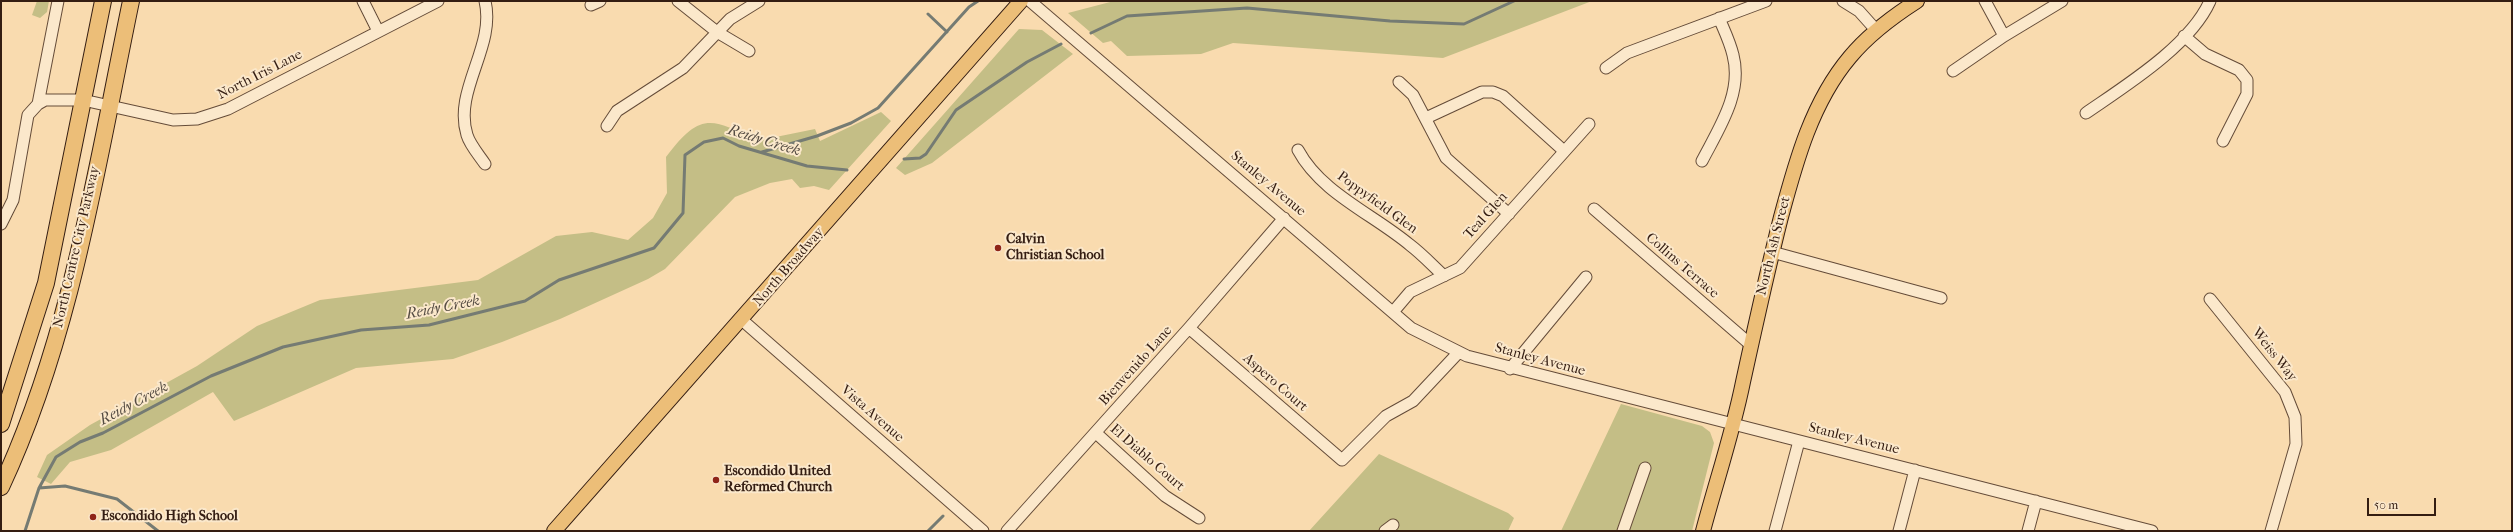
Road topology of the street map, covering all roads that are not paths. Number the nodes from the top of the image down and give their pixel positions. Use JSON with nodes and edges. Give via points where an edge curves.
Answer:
{"nodes":[{"id":1,"x":58,"y":1,"type":"edge"},
{"id":2,"x":103,"y":1,"type":"edge"},
{"id":3,"x":131,"y":1,"type":"edge"},
{"id":4,"x":363,"y":1,"type":"edge"},
{"id":5,"x":438,"y":1,"type":"edge"},
{"id":6,"x":485,"y":1,"type":"edge"},
{"id":7,"x":678,"y":1,"type":"edge"},
{"id":8,"x":759,"y":1,"type":"edge"},
{"id":9,"x":1021,"y":1,"type":"edge"},
{"id":10,"x":1030,"y":1,"type":"edge"},
{"id":11,"x":1766,"y":1,"type":"edge"},
{"id":12,"x":1844,"y":1,"type":"edge"},
{"id":13,"x":1917,"y":1,"type":"edge"},
{"id":14,"x":1985,"y":1,"type":"edge"},
{"id":15,"x":2062,"y":1,"type":"edge"},
{"id":16,"x":2210,"y":1,"type":"edge"},
{"id":17,"x":1719,"y":18,"type":"junction"},
{"id":18,"x":1876,"y":30,"type":"junction"},
{"id":19,"x":378,"y":31,"type":"junction"},
{"id":20,"x":718,"y":32,"type":"junction"},
{"id":21,"x":2004,"y":36,"type":"junction"},
{"id":22,"x":2184,"y":36,"type":"junction"},
{"id":23,"x":749,"y":52,"type":"dead end"},
{"id":24,"x":1606,"y":68,"type":"dead end"},
{"id":25,"x":1953,"y":71,"type":"dead end"},
{"id":26,"x":1399,"y":82,"type":"dead end"},
{"id":27,"x":83,"y":100,"type":"junction"},
{"id":28,"x":38,"y":104,"type":"junction"},
{"id":29,"x":109,"y":105,"type":"junction"},
{"id":30,"x":2086,"y":113,"type":"dead end"},
{"id":31,"x":1426,"y":118,"type":"junction"},
{"id":32,"x":1589,"y":124,"type":"dead end"},
{"id":33,"x":607,"y":126,"type":"dead end"},
{"id":34,"x":2223,"y":142,"type":"dead end"},
{"id":35,"x":1298,"y":150,"type":"dead end"},
{"id":36,"x":1564,"y":151,"type":"junction"},
{"id":37,"x":1702,"y":161,"type":"dead end"},
{"id":38,"x":485,"y":164,"type":"dead end"},
{"id":39,"x":1594,"y":209,"type":"dead end"},
{"id":40,"x":1509,"y":214,"type":"junction"},
{"id":41,"x":1284,"y":218,"type":"junction"},
{"id":42,"x":1,"y":224,"type":"edge"},
{"id":43,"x":1772,"y":252,"type":"junction"},
{"id":44,"x":1444,"y":276,"type":"junction"},
{"id":45,"x":1586,"y":276,"type":"dead end"},
{"id":46,"x":1941,"y":298,"type":"dead end"},
{"id":47,"x":2210,"y":299,"type":"dead end"},
{"id":48,"x":1393,"y":312,"type":"junction"},
{"id":49,"x":742,"y":320,"type":"junction"},
{"id":50,"x":1189,"y":328,"type":"junction"},
{"id":51,"x":1751,"y":345,"type":"junction"},
{"id":52,"x":1459,"y":352,"type":"junction"},
{"id":53,"x":1510,"y":369,"type":"junction"},
{"id":54,"x":1,"y":424,"type":"edge"},
{"id":55,"x":1732,"y":424,"type":"junction"},
{"id":56,"x":1096,"y":433,"type":"junction"},
{"id":57,"x":1799,"y":441,"type":"junction"},
{"id":58,"x":1645,"y":468,"type":"dead end"},
{"id":59,"x":1915,"y":470,"type":"junction"},
{"id":60,"x":1,"y":487,"type":"edge"},
{"id":61,"x":2036,"y":501,"type":"junction"},
{"id":62,"x":1199,"y":518,"type":"dead end"},
{"id":63,"x":554,"y":531,"type":"edge"},
{"id":64,"x":983,"y":531,"type":"edge"},
{"id":65,"x":1007,"y":531,"type":"edge"},
{"id":66,"x":1623,"y":531,"type":"edge"},
{"id":67,"x":1703,"y":531,"type":"edge"},
{"id":68,"x":1776,"y":531,"type":"edge"},
{"id":69,"x":1899,"y":531,"type":"edge"},
{"id":70,"x":2028,"y":531,"type":"edge"},
{"id":71,"x":2152,"y":531,"type":"edge"},
{"id":72,"x":2271,"y":531,"type":"edge"}],
"edges":[{"from":1,"to":28,"type":"street"},
{"from":2,"to":27,"type":"highway","name":"North Centre City Parkway"},
{"from":3,"to":29,"type":"highway","name":"North Centre City Parkway"},
{"from":4,"to":19,"type":"street"},
{"from":5,"to":19,"type":"street","name":"North Iris Lane"},
{"from":6,"to":38,"type":"street","via":[[487,12],[484,41],[467,93],[464,120],[468,137]]},
{"from":7,"to":20,"type":"street"},
{"from":8,"to":20,"type":"street","via":[[730,19]]},
{"from":9,"to":49,"type":"main road","name":"North Broadway"},
{"from":10,"to":41,"type":"street","name":"Stanley Avenue"},
{"from":11,"to":17,"type":"street"},
{"from":12,"to":18,"type":"street","via":[[1859,11]]},
{"from":13,"to":18,"type":"main road","name":"North Ash Street"},
{"from":14,"to":21,"type":"street"},
{"from":15,"to":21,"type":"street"},
{"from":16,"to":22,"type":"street"},
{"from":17,"to":24,"type":"street","via":[[1627,53]]},
{"from":17,"to":37,"type":"street","via":[[1733,55],[1733,93],[1729,107]]},
{"from":18,"to":43,"type":"main road","name":"North Ash Street","via":[[1850,56],[1817,109],[1800,151]]},
{"from":19,"to":29,"type":"street","name":"North Iris Lane","via":[[228,109],[197,119],[167,119]]},
{"from":20,"to":23,"type":"street"},
{"from":20,"to":33,"type":"street","via":[[683,68],[617,111]]},
{"from":21,"to":25,"type":"street"},
{"from":22,"to":30,"type":"street","via":[[2147,70]]},
{"from":22,"to":34,"type":"street","via":[[2205,54],[2239,70],[2247,80],[2246,94]]},
{"from":26,"to":31,"type":"street","via":[[1413,95]]},
{"from":27,"to":28,"type":"street","name":"North Iris Lane","via":[[45,100]]},
{"from":27,"to":29,"type":"street","name":"North Iris Lane"},
{"from":27,"to":54,"type":"highway","name":"North Centre City Parkway","via":[[46,283]]},
{"from":28,"to":42,"type":"street","via":[[28,115],[13,200]]},
{"from":29,"to":60,"type":"highway","name":"North Centre City Parkway","via":[[67,298],[30,420]]},
{"from":31,"to":36,"type":"street","via":[[1482,92],[1493,92],[1503,96]]},
{"from":31,"to":40,"type":"street","via":[[1446,158]]},
{"from":32,"to":36,"type":"street","name":"Teal Glen"},
{"from":35,"to":44,"type":"street","name":"Poppyfield Glen","via":[[1307,166],[1320,180],[1410,245]]},
{"from":36,"to":40,"type":"street","name":"Teal Glen"},
{"from":39,"to":51,"type":"street","name":"Collins Terrace"},
{"from":40,"to":44,"type":"street","name":"Teal Glen","via":[[1460,268]]},
{"from":41,"to":48,"type":"street","name":"Stanley Avenue"},
{"from":41,"to":50,"type":"street","name":"Bienvenido Lane"},
{"from":43,"to":46,"type":"street"},
{"from":43,"to":51,"type":"main road","name":"North Ash Street"},
{"from":44,"to":48,"type":"street","name":"Teal Glen","via":[[1410,292]]},
{"from":45,"to":53,"type":"street"},
{"from":47,"to":72,"type":"street","name":"Weiss Way","via":[[2285,392],[2295,417],[2296,444]]},
{"from":48,"to":52,"type":"street","name":"Stanley Avenue","via":[[1411,328]]},
{"from":49,"to":63,"type":"main road","name":"North Broadway"},
{"from":49,"to":64,"type":"street","name":"Vista Avenue"},
{"from":50,"to":52,"type":"street","name":"Aspero Court","via":[[1342,460],[1386,416],[1413,401]]},
{"from":50,"to":56,"type":"street","name":"Bienvenido Lane"},
{"from":51,"to":55,"type":"main road","name":"North Ash Street"},
{"from":52,"to":53,"type":"street","name":"Stanley Avenue"},
{"from":53,"to":55,"type":"street","name":"Stanley Avenue"},
{"from":55,"to":57,"type":"street","name":"Stanley Avenue"},
{"from":55,"to":67,"type":"main road","name":"North Ash Street"},
{"from":56,"to":62,"type":"street","name":"El Diablo Court","via":[[1165,496]]},
{"from":56,"to":65,"type":"street","name":"Bienvenido Lane"},
{"from":57,"to":59,"type":"street","name":"Stanley Avenue"},
{"from":57,"to":68,"type":"street"},
{"from":58,"to":66,"type":"street"},
{"from":59,"to":61,"type":"street","name":"Stanley Avenue"},
{"from":59,"to":69,"type":"street"},
{"from":61,"to":70,"type":"street"},
{"from":61,"to":71,"type":"street","name":"Stanley Avenue"}]}
